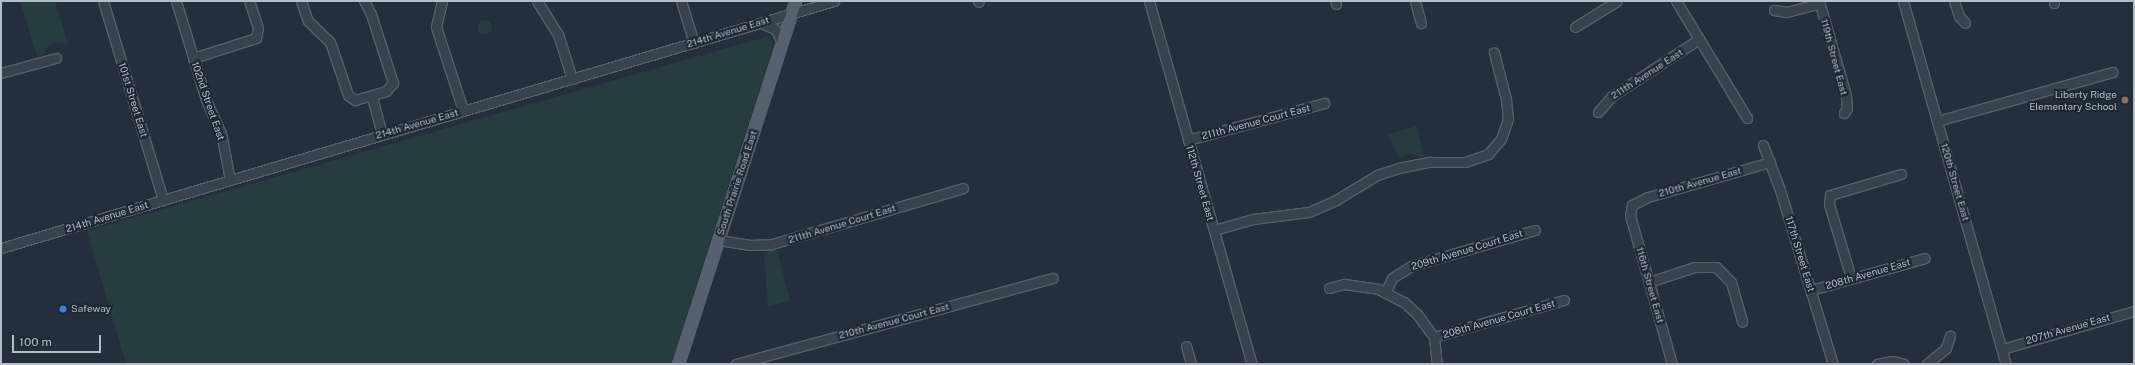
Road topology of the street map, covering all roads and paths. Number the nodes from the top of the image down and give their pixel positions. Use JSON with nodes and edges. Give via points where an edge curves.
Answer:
{"nodes":[{"id":1,"x":103,"y":1,"type":"edge"},
{"id":2,"x":176,"y":1,"type":"edge"},
{"id":3,"x":249,"y":1,"type":"edge"},
{"id":4,"x":301,"y":1,"type":"edge"},
{"id":5,"x":364,"y":1,"type":"edge"},
{"id":6,"x":442,"y":1,"type":"edge"},
{"id":7,"x":537,"y":1,"type":"edge"},
{"id":8,"x":681,"y":1,"type":"edge"},
{"id":9,"x":795,"y":1,"type":"edge"},
{"id":10,"x":807,"y":1,"type":"edge"},
{"id":11,"x":834,"y":1,"type":"edge"},
{"id":12,"x":1149,"y":1,"type":"edge"},
{"id":13,"x":1415,"y":1,"type":"edge"},
{"id":14,"x":1617,"y":1,"type":"edge"},
{"id":15,"x":1676,"y":1,"type":"edge"},
{"id":16,"x":1903,"y":1,"type":"edge"},
{"id":17,"x":1954,"y":1,"type":"edge"},
{"id":18,"x":1819,"y":2,"type":"edge"},
{"id":19,"x":817,"y":6,"type":"junction"},
{"id":20,"x":1774,"y":10,"type":"dead end"},
{"id":21,"x":791,"y":14,"type":"junction"},
{"id":22,"x":761,"y":22,"type":"junction"},
{"id":23,"x":1421,"y":23,"type":"dead end"},
{"id":24,"x":1965,"y":23,"type":"dead end"},
{"id":25,"x":1575,"y":27,"type":"dead end"},
{"id":26,"x":1699,"y":39,"type":"junction"},
{"id":27,"x":782,"y":42,"type":"junction"},
{"id":28,"x":694,"y":43,"type":"junction"},
{"id":29,"x":1494,"y":52,"type":"dead end"},
{"id":30,"x":56,"y":58,"type":"dead end"},
{"id":31,"x":193,"y":58,"type":"junction"},
{"id":32,"x":2112,"y":72,"type":"dead end"},
{"id":33,"x":1,"y":73,"type":"edge"},
{"id":34,"x":572,"y":79,"type":"junction"},
{"id":35,"x":372,"y":97,"type":"junction"},
{"id":36,"x":1324,"y":103,"type":"dead end"},
{"id":37,"x":464,"y":110,"type":"junction"},
{"id":38,"x":1598,"y":112,"type":"dead end"},
{"id":39,"x":1844,"y":114,"type":"dead end"},
{"id":40,"x":1747,"y":118,"type":"dead end"},
{"id":41,"x":1937,"y":121,"type":"junction"},
{"id":42,"x":382,"y":134,"type":"junction"},
{"id":43,"x":1188,"y":140,"type":"junction"},
{"id":44,"x":1763,"y":146,"type":"dead end"},
{"id":45,"x":1770,"y":162,"type":"junction"},
{"id":46,"x":1901,"y":174,"type":"dead end"},
{"id":47,"x":230,"y":180,"type":"junction"},
{"id":48,"x":963,"y":188,"type":"dead end"},
{"id":49,"x":162,"y":200,"type":"junction"},
{"id":50,"x":1632,"y":205,"type":"joint"},
{"id":51,"x":1214,"y":230,"type":"junction"},
{"id":52,"x":1535,"y":230,"type":"dead end"},
{"id":53,"x":719,"y":240,"type":"junction"},
{"id":54,"x":1,"y":248,"type":"edge"},
{"id":55,"x":1925,"y":258,"type":"dead end"},
{"id":56,"x":1053,"y":278,"type":"dead end"},
{"id":57,"x":1851,"y":278,"type":"junction"},
{"id":58,"x":1649,"y":282,"type":"junction"},
{"id":59,"x":1329,"y":288,"type":"dead end"},
{"id":60,"x":1811,"y":290,"type":"junction"},
{"id":61,"x":1386,"y":291,"type":"junction"},
{"id":62,"x":1564,"y":300,"type":"dead end"},
{"id":63,"x":2134,"y":311,"type":"edge"},
{"id":64,"x":1742,"y":321,"type":"dead end"},
{"id":65,"x":1950,"y":336,"type":"dead end"},
{"id":66,"x":1434,"y":337,"type":"junction"},
{"id":67,"x":1186,"y":346,"type":"dead end"},
{"id":68,"x":2002,"y":349,"type":"junction"},
{"id":69,"x":678,"y":364,"type":"edge"},
{"id":70,"x":736,"y":364,"type":"edge"},
{"id":71,"x":1192,"y":364,"type":"edge"},
{"id":72,"x":1251,"y":364,"type":"edge"},
{"id":73,"x":1437,"y":364,"type":"edge"},
{"id":74,"x":1672,"y":364,"type":"edge"},
{"id":75,"x":1833,"y":364,"type":"edge"},
{"id":76,"x":1877,"y":364,"type":"edge"},
{"id":77,"x":1904,"y":364,"type":"edge"},
{"id":78,"x":1927,"y":364,"type":"edge"},
{"id":79,"x":2006,"y":364,"type":"edge"}],
"edges":[{"from":1,"to":49,"type":"street","name":"101st Street East"},
{"from":2,"to":31,"type":"street","name":"102nd Street East"},
{"from":3,"to":31,"type":"street","via":[[258,28],[257,36],[252,41]]},
{"from":4,"to":35,"type":"street","via":[[308,21],[330,42],[348,95],[355,100]]},
{"from":5,"to":35,"type":"street","via":[[371,14],[393,80],[386,91]]},
{"from":6,"to":37,"type":"street","via":[[436,27]]},
{"from":7,"to":34,"type":"street","via":[[558,34]]},
{"from":8,"to":28,"type":"street"},
{"from":9,"to":21,"type":"main road","name":"South Prairie Road East"},
{"from":10,"to":19,"type":"street"},
{"from":11,"to":19,"type":"street","name":"214th Avenue East"},
{"from":12,"to":43,"type":"street","name":"112th Street East"},
{"from":13,"to":23,"type":"street"},
{"from":14,"to":25,"type":"street"},
{"from":15,"to":26,"type":"street"},
{"from":16,"to":41,"type":"street","name":"120th Street East"},
{"from":17,"to":24,"type":"street","via":[[1959,16]]},
{"from":18,"to":20,"type":"street","via":[[1787,12]]},
{"from":18,"to":39,"type":"street","name":"119th Street East","via":[[1846,95],[1847,108]]},
{"from":19,"to":21,"type":"street","name":"214th Avenue East"},
{"from":21,"to":22,"type":"street","name":"214th Avenue East"},
{"from":21,"to":27,"type":"main road","name":"South Prairie Road East"},
{"from":22,"to":27,"type":"street","via":[[775,29]]},
{"from":22,"to":28,"type":"street","name":"214th Avenue East"},
{"from":26,"to":38,"type":"street","name":"211th Avenue East","via":[[1612,96]]},
{"from":26,"to":40,"type":"street"},
{"from":27,"to":53,"type":"main road","name":"South Prairie Road East"},
{"from":28,"to":34,"type":"street","name":"214th Avenue East"},
{"from":29,"to":51,"type":"street","via":[[1508,112],[1507,126],[1498,145],[1488,154],[1473,161],[1430,162],[1389,170],[1310,212],[1253,219]]},
{"from":30,"to":33,"type":"street"},
{"from":31,"to":47,"type":"street","name":"102nd Street East","via":[[206,100],[221,133]]},
{"from":32,"to":41,"type":"street"},
{"from":34,"to":37,"type":"street","name":"214th Avenue East"},
{"from":35,"to":42,"type":"street"},
{"from":36,"to":43,"type":"street","name":"211th Avenue Court East"},
{"from":37,"to":42,"type":"street","name":"214th Avenue East"},
{"from":41,"to":68,"type":"street","name":"120th Street East"},
{"from":42,"to":47,"type":"street","name":"214th Avenue East"},
{"from":43,"to":51,"type":"street","name":"112th Street East"},
{"from":44,"to":45,"type":"street","name":"117th Street East"},
{"from":45,"to":50,"type":"street","name":"210th Avenue East","via":[[1648,197]]},
{"from":45,"to":60,"type":"street","name":"117th Street East"},
{"from":46,"to":57,"type":"street","via":[[1830,195],[1829,204]]},
{"from":47,"to":49,"type":"street","name":"214th Avenue East"},
{"from":48,"to":53,"type":"street","name":"211th Avenue Court East","via":[[772,244],[749,245]]},
{"from":49,"to":54,"type":"street","name":"214th Avenue East"},
{"from":50,"to":58,"type":"street","name":"116th Street East","via":[[1630,216]]},
{"from":51,"to":72,"type":"street","name":"112th Street East"},
{"from":52,"to":61,"type":"street","name":"209th Avenue Court East","via":[[1411,266],[1392,278]]},
{"from":53,"to":69,"type":"main road","name":"South Prairie Road East"},
{"from":55,"to":57,"type":"street","name":"208th Avenue East"},
{"from":56,"to":70,"type":"street","name":"210th Avenue Court East"},
{"from":57,"to":60,"type":"street","name":"208th Avenue East"},
{"from":58,"to":64,"type":"street","via":[[1695,267],[1716,267],[1731,282]]},
{"from":58,"to":74,"type":"street","name":"116th Street East"},
{"from":59,"to":61,"type":"street","via":[[1344,284]]},
{"from":60,"to":75,"type":"street","name":"117th Street East"},
{"from":61,"to":66,"type":"street","via":[[1411,307]]},
{"from":62,"to":66,"type":"street","name":"208th Avenue Court East"},
{"from":63,"to":68,"type":"street","name":"207th Avenue East"},
{"from":65,"to":78,"type":"street","via":[[1946,348]]},
{"from":66,"to":73,"type":"street"},
{"from":67,"to":71,"type":"street"},
{"from":68,"to":79,"type":"street","name":"120th Street East"},
{"from":76,"to":77,"type":"street","via":[[1893,361]]}]}
